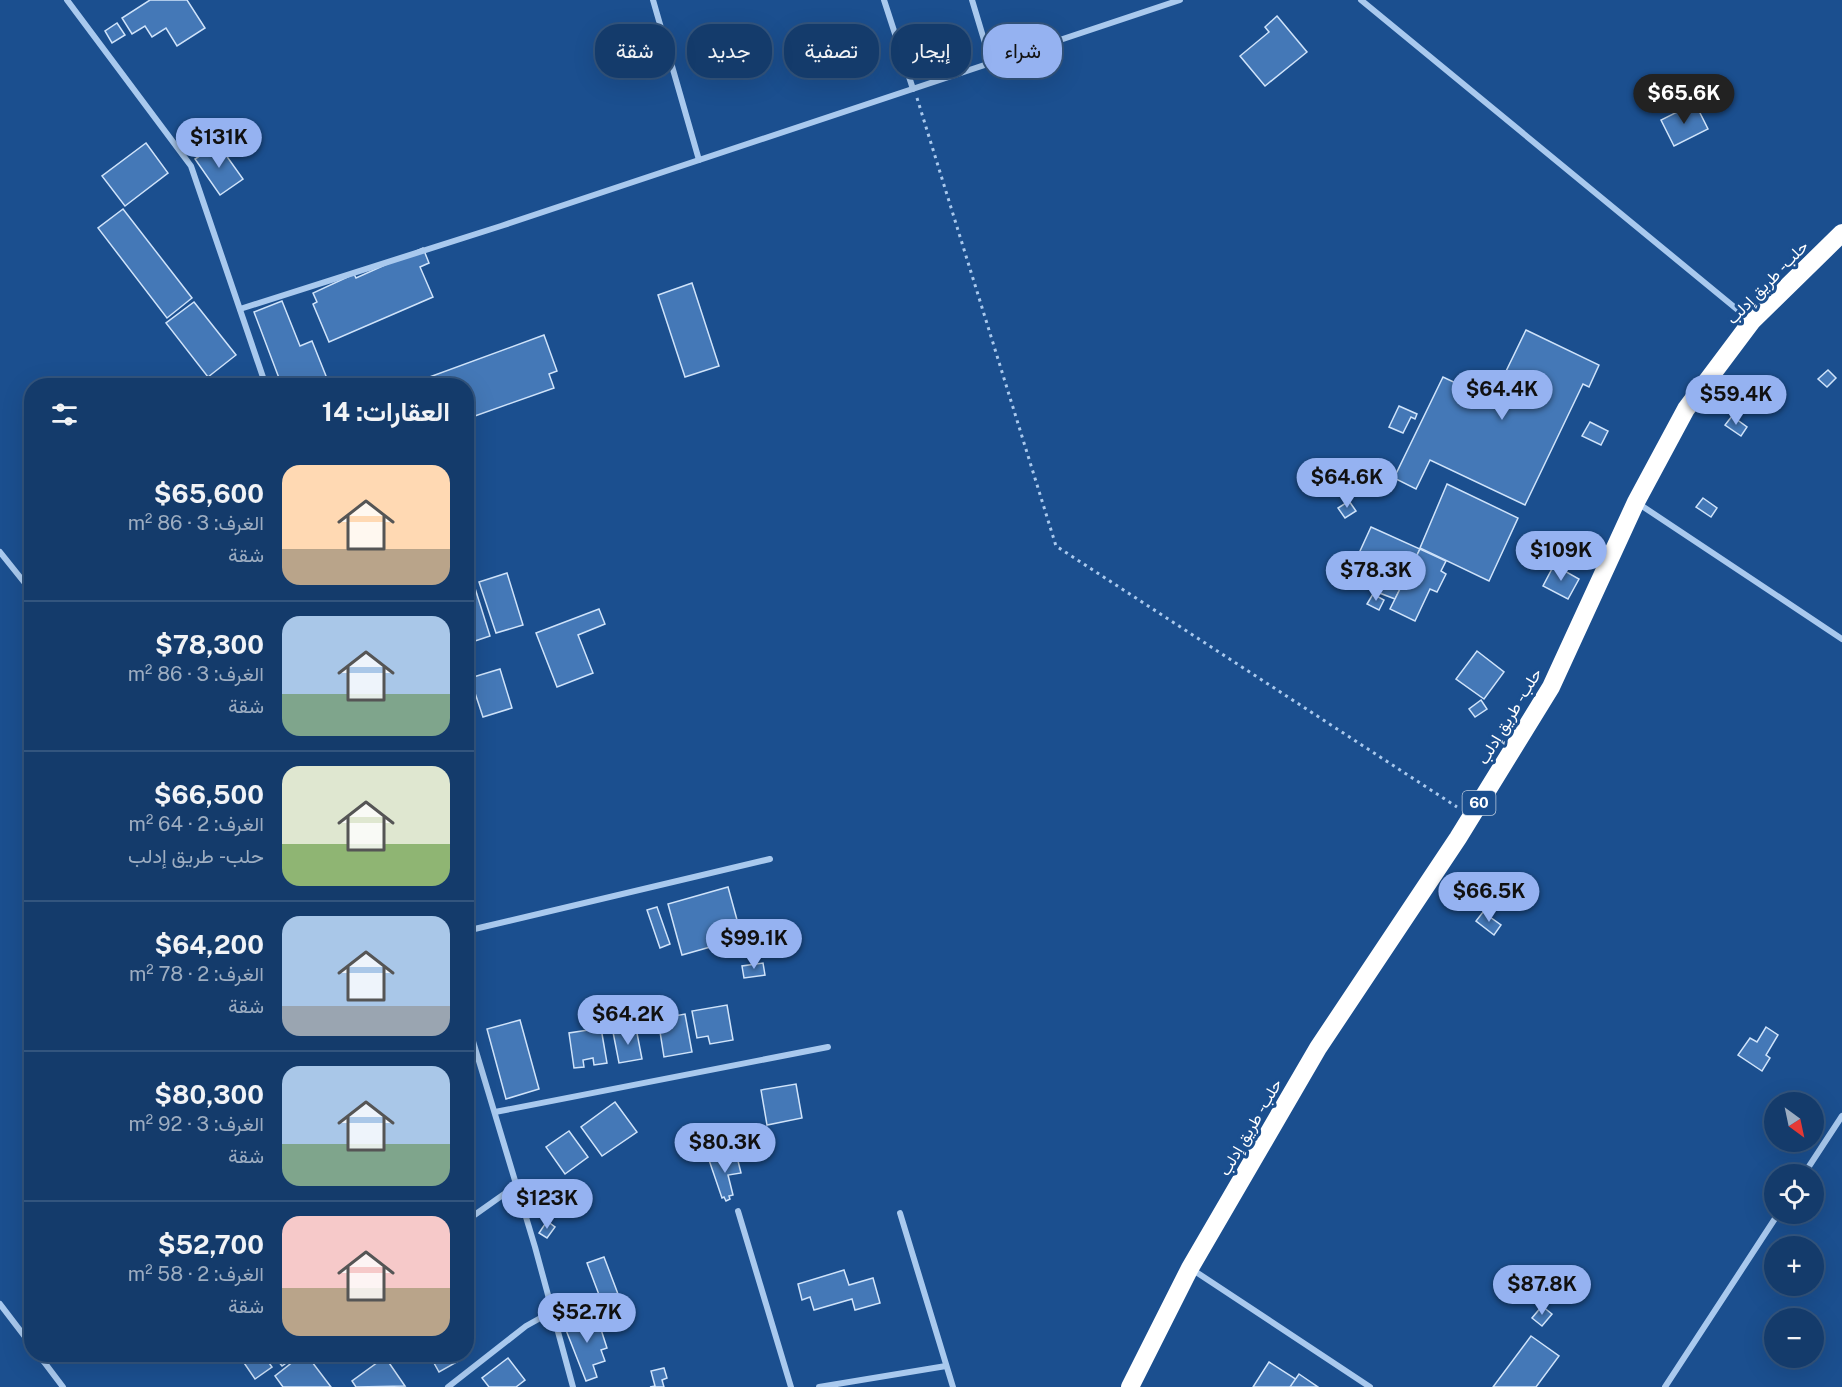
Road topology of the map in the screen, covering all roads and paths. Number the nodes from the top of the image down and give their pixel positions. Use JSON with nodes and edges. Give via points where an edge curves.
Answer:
{"nodes":[{"id":1,"x":67,"y":0,"type":"edge"},
{"id":2,"x":653,"y":0,"type":"edge"},
{"id":3,"x":884,"y":0,"type":"edge"},
{"id":4,"x":972,"y":0,"type":"edge"},
{"id":5,"x":1180,"y":0,"type":"edge"},
{"id":6,"x":1361,"y":0,"type":"edge"},
{"id":7,"x":983,"y":36,"type":"edge"},
{"id":8,"x":1062,"y":39,"type":"edge"},
{"id":9,"x":983,"y":66,"type":"edge"},
{"id":10,"x":913,"y":88,"type":"junction"},
{"id":11,"x":699,"y":160,"type":"junction"},
{"id":12,"x":1842,"y":233,"type":"edge"},
{"id":13,"x":240,"y":309,"type":"junction"},
{"id":14,"x":1752,"y":321,"type":"junction"},
{"id":15,"x":263,"y":378,"type":"edge"},
{"id":16,"x":1636,"y":502,"type":"junction"},
{"id":17,"x":0,"y":552,"type":"edge"},
{"id":18,"x":24,"y":582,"type":"edge"},
{"id":19,"x":1842,"y":639,"type":"edge"},
{"id":20,"x":1471,"y":816,"type":"junction"},
{"id":21,"x":770,"y":859,"type":"dead end"},
{"id":22,"x":474,"y":929,"type":"edge"},
{"id":23,"x":474,"y":1044,"type":"edge"},
{"id":24,"x":828,"y":1047,"type":"dead end"},
{"id":25,"x":495,"y":1112,"type":"junction"},
{"id":26,"x":1842,"y":1116,"type":"edge"},
{"id":27,"x":1811,"y":1164,"type":"edge"},
{"id":28,"x":517,"y":1185,"type":"junction"},
{"id":29,"x":738,"y":1211,"type":"dead end"},
{"id":30,"x":900,"y":1213,"type":"dead end"},
{"id":31,"x":474,"y":1215,"type":"edge"},
{"id":32,"x":1771,"y":1224,"type":"edge"},
{"id":33,"x":1190,"y":1268,"type":"junction"},
{"id":34,"x":0,"y":1304,"type":"edge"},
{"id":35,"x":553,"y":1311,"type":"junction"},
{"id":36,"x":24,"y":1336,"type":"edge"},
{"id":37,"x":44,"y":1362,"type":"edge"},
{"id":38,"x":946,"y":1366,"type":"junction"},
{"id":39,"x":63,"y":1387,"type":"edge"},
{"id":40,"x":448,"y":1387,"type":"edge"},
{"id":41,"x":573,"y":1387,"type":"edge"},
{"id":42,"x":791,"y":1387,"type":"edge"},
{"id":43,"x":819,"y":1387,"type":"edge"},
{"id":44,"x":953,"y":1387,"type":"edge"},
{"id":45,"x":1130,"y":1387,"type":"edge"},
{"id":46,"x":1370,"y":1387,"type":"edge"},
{"id":47,"x":1665,"y":1387,"type":"edge"}],
"edges":[{"from":1,"to":13,"type":"street","via":[[191,165]]},
{"from":2,"to":11,"type":"street"},
{"from":3,"to":10,"type":"street"},
{"from":4,"to":7,"type":"street"},
{"from":5,"to":8,"type":"street"},
{"from":6,"to":14,"type":"street"},
{"from":9,"to":10,"type":"street"},
{"from":10,"to":11,"type":"street"},
{"from":10,"to":20,"type":"path","via":[[1056,546]]},
{"from":11,"to":13,"type":"street"},
{"from":12,"to":14,"type":"highway","name":"حلب - طريق إدلب","number":"60"},
{"from":13,"to":15,"type":"street"},
{"from":14,"to":16,"type":"highway","name":"حلب - طريق إدلب","number":"60","via":[[1686,409]]},
{"from":16,"to":19,"type":"street"},
{"from":16,"to":20,"type":"highway","name":"حلب - طريق إدلب","number":"60","via":[[1551,687]]},
{"from":17,"to":18,"type":"street"},
{"from":20,"to":33,"type":"highway","name":"حلب - طريق إدلب","number":"60","via":[[1318,1048]]},
{"from":21,"to":22,"type":"street"},
{"from":23,"to":25,"type":"street"},
{"from":24,"to":25,"type":"street"},
{"from":25,"to":28,"type":"street"},
{"from":26,"to":27,"type":"street"},
{"from":28,"to":31,"type":"street"},
{"from":28,"to":35,"type":"street"},
{"from":29,"to":42,"type":"street"},
{"from":30,"to":38,"type":"street"},
{"from":32,"to":47,"type":"street"},
{"from":33,"to":45,"type":"highway","name":"حلب - طريق إدلب","number":"60"},
{"from":33,"to":46,"type":"street"},
{"from":34,"to":36,"type":"street"},
{"from":35,"to":40,"type":"street","via":[[526,1326]]},
{"from":35,"to":41,"type":"street"},
{"from":37,"to":39,"type":"street"},
{"from":38,"to":43,"type":"street"},
{"from":38,"to":44,"type":"street"}]}
